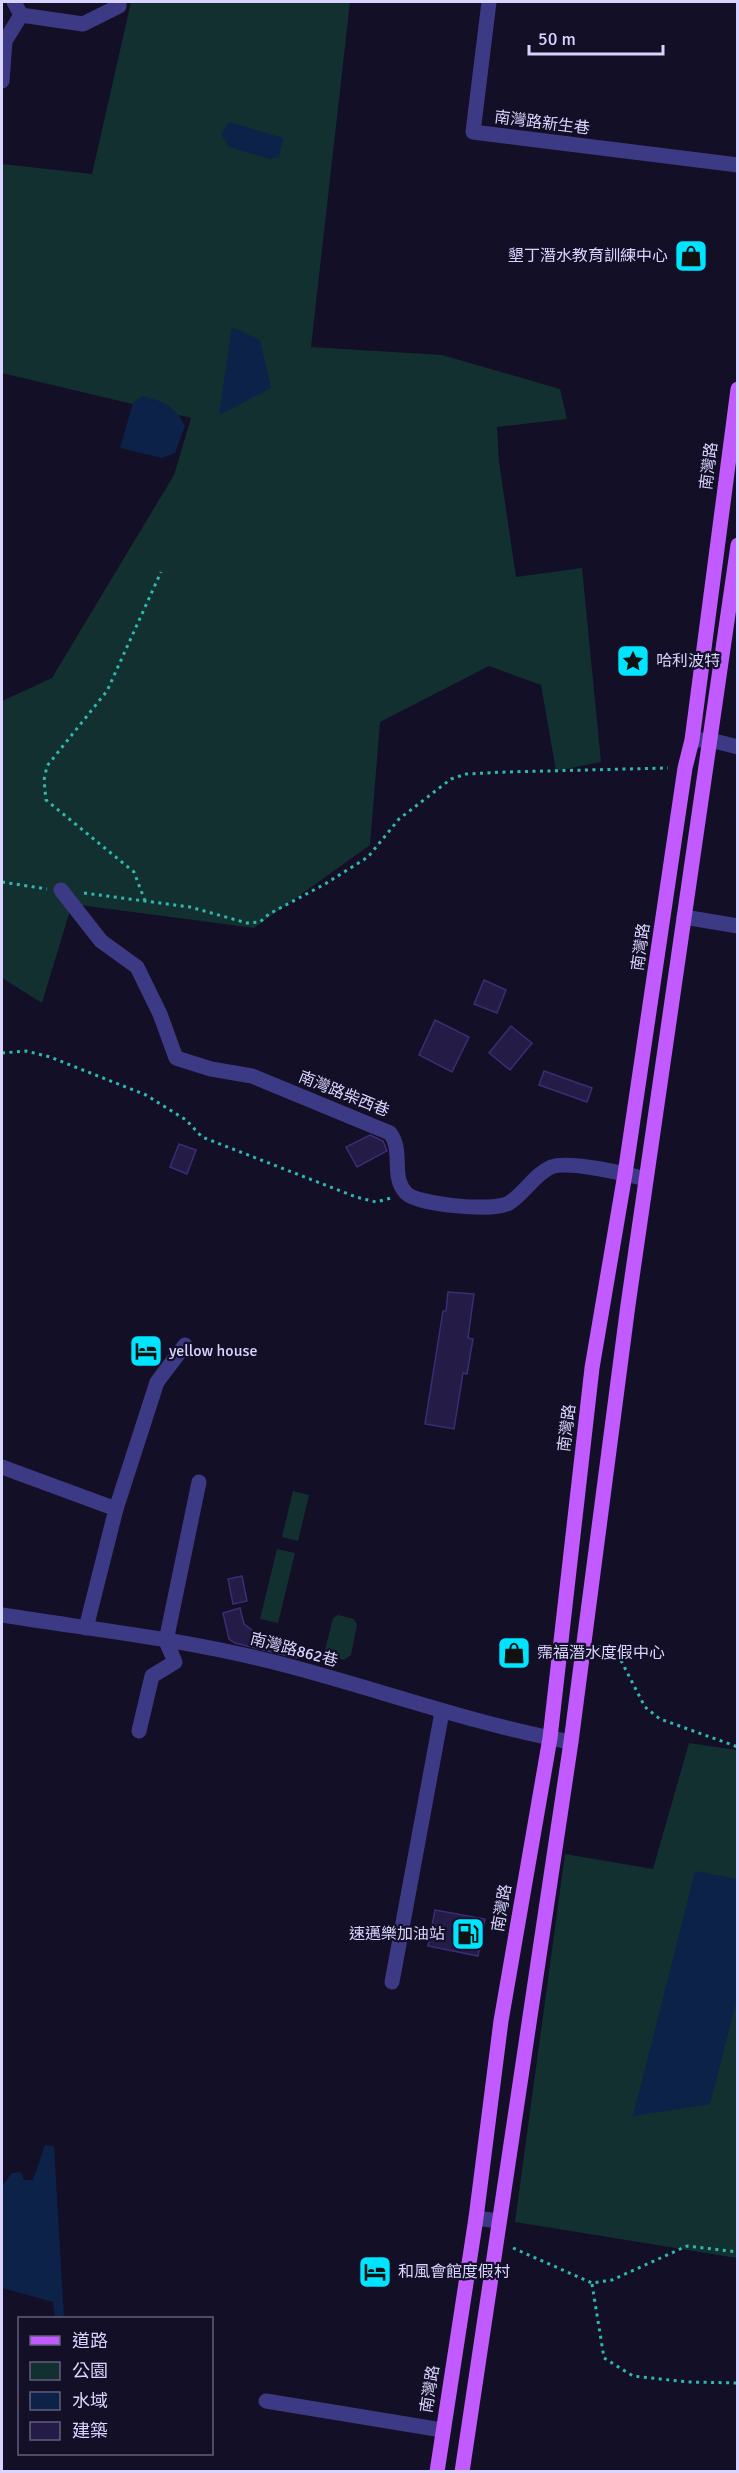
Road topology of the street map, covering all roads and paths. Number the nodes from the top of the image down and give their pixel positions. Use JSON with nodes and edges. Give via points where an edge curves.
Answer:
{"nodes":[{"id":1,"x":119,"y":2,"type":"edge"},
{"id":2,"x":489,"y":2,"type":"edge"},
{"id":3,"x":18,"y":8,"type":"edge"},
{"id":4,"x":2,"y":81,"type":"edge"},
{"id":5,"x":738,"y":165,"type":"edge"},
{"id":6,"x":738,"y":389,"type":"edge"},
{"id":7,"x":738,"y":545,"type":"edge"},
{"id":8,"x":161,"y":572,"type":"dead end"},
{"id":9,"x":692,"y":740,"type":"junction"},
{"id":10,"x":710,"y":740,"type":"junction"},
{"id":11,"x":738,"y":747,"type":"edge"},
{"id":12,"x":685,"y":768,"type":"junction"},
{"id":13,"x":2,"y":882,"type":"edge"},
{"id":14,"x":61,"y":890,"type":"junction"},
{"id":15,"x":145,"y":901,"type":"junction"},
{"id":16,"x":684,"y":917,"type":"junction"},
{"id":17,"x":738,"y":926,"type":"edge"},
{"id":18,"x":2,"y":1053,"type":"edge"},
{"id":19,"x":625,"y":1174,"type":"junction"},
{"id":20,"x":646,"y":1179,"type":"junction"},
{"id":21,"x":407,"y":1193,"type":"junction"},
{"id":22,"x":184,"y":1345,"type":"dead end"},
{"id":23,"x":2,"y":1467,"type":"edge"},
{"id":24,"x":199,"y":1482,"type":"dead end"},
{"id":25,"x":116,"y":1509,"type":"junction"},
{"id":26,"x":2,"y":1615,"type":"edge"},
{"id":27,"x":86,"y":1628,"type":"junction"},
{"id":28,"x":166,"y":1641,"type":"junction"},
{"id":29,"x":584,"y":1645,"type":"junction"},
{"id":30,"x":442,"y":1712,"type":"junction"},
{"id":31,"x":139,"y":1731,"type":"dead end"},
{"id":32,"x":550,"y":1738,"type":"junction"},
{"id":33,"x":571,"y":1742,"type":"junction"},
{"id":34,"x":738,"y":1747,"type":"edge"},
{"id":35,"x":392,"y":1982,"type":"dead end"},
{"id":36,"x":476,"y":2218,"type":"junction"},
{"id":37,"x":498,"y":2221,"type":"junction"},
{"id":38,"x":496,"y":2238,"type":"junction"},
{"id":39,"x":738,"y":2252,"type":"edge"},
{"id":40,"x":592,"y":2283,"type":"junction"},
{"id":41,"x":738,"y":2384,"type":"edge"},
{"id":42,"x":266,"y":2401,"type":"dead end"},
{"id":43,"x":442,"y":2430,"type":"junction"},
{"id":44,"x":438,"y":2472,"type":"edge"},
{"id":45,"x":462,"y":2472,"type":"edge"}],
"edges":[{"from":1,"to":3,"type":"street","via":[[119,6],[83,24]]},
{"from":2,"to":5,"type":"street","name":"南灣路新生巷","via":[[473,132]]},
{"from":3,"to":4,"type":"street","via":[[5,41]]},
{"from":6,"to":9,"type":"main road","name":"南灣路"},
{"from":7,"to":10,"type":"main road"},
{"from":8,"to":15,"type":"path","via":[[107,691],[47,766],[44,780],[46,800],[134,872]]},
{"from":9,"to":10,"type":"street"},
{"from":9,"to":12,"type":"main road","name":"南灣路"},
{"from":10,"to":11,"type":"street"},
{"from":10,"to":16,"type":"main road"},
{"from":12,"to":15,"type":"path","via":[[505,772],[466,774],[451,779],[399,819],[368,857],[260,922],[247,923],[190,907]]},
{"from":12,"to":19,"type":"main road","name":"南灣路"},
{"from":13,"to":14,"type":"path"},
{"from":14,"to":15,"type":"path"},
{"from":14,"to":21,"type":"street","name":"南灣路柴西巷","via":[[100,941],[137,967],[176,1058],[211,1070],[252,1076],[390,1133],[397,1142],[398,1178]]},
{"from":16,"to":17,"type":"street"},
{"from":16,"to":20,"type":"main road"},
{"from":18,"to":21,"type":"path","via":[[26,1052],[50,1058],[146,1095],[186,1119],[202,1137],[356,1197],[376,1202]]},
{"from":19,"to":20,"type":"street"},
{"from":19,"to":21,"type":"street","via":[[567,1165],[551,1167],[508,1204],[489,1208],[423,1201]]},
{"from":19,"to":32,"type":"main road","name":"南灣路","via":[[592,1368]]},
{"from":20,"to":29,"type":"main road"},
{"from":22,"to":25,"type":"street","via":[[157,1382]]},
{"from":23,"to":25,"type":"street"},
{"from":24,"to":28,"type":"street"},
{"from":25,"to":27,"type":"street"},
{"from":26,"to":27,"type":"street","name":"南灣路862巷"},
{"from":27,"to":28,"type":"street","name":"南灣路862巷"},
{"from":28,"to":30,"type":"street","name":"南灣路862巷","via":[[285,1665]]},
{"from":28,"to":31,"type":"street","via":[[175,1662],[152,1676]]},
{"from":29,"to":33,"type":"main road"},
{"from":29,"to":34,"type":"path","via":[[615,1649],[645,1707],[660,1719]]},
{"from":30,"to":32,"type":"street","name":"南灣路862巷"},
{"from":30,"to":35,"type":"street"},
{"from":32,"to":33,"type":"street","name":"南灣路862巷"},
{"from":32,"to":36,"type":"main road","name":"南灣路","via":[[501,2021]]},
{"from":33,"to":37,"type":"main road"},
{"from":36,"to":37,"type":"street"},
{"from":36,"to":43,"type":"main road","name":"南灣路"},
{"from":37,"to":38,"type":"main road"},
{"from":38,"to":40,"type":"path"},
{"from":38,"to":45,"type":"main road"},
{"from":39,"to":40,"type":"path","via":[[687,2246],[612,2280]]},
{"from":40,"to":41,"type":"path","via":[[604,2358],[633,2376]]},
{"from":42,"to":43,"type":"street"},
{"from":43,"to":44,"type":"main road","name":"南灣路"}]}
